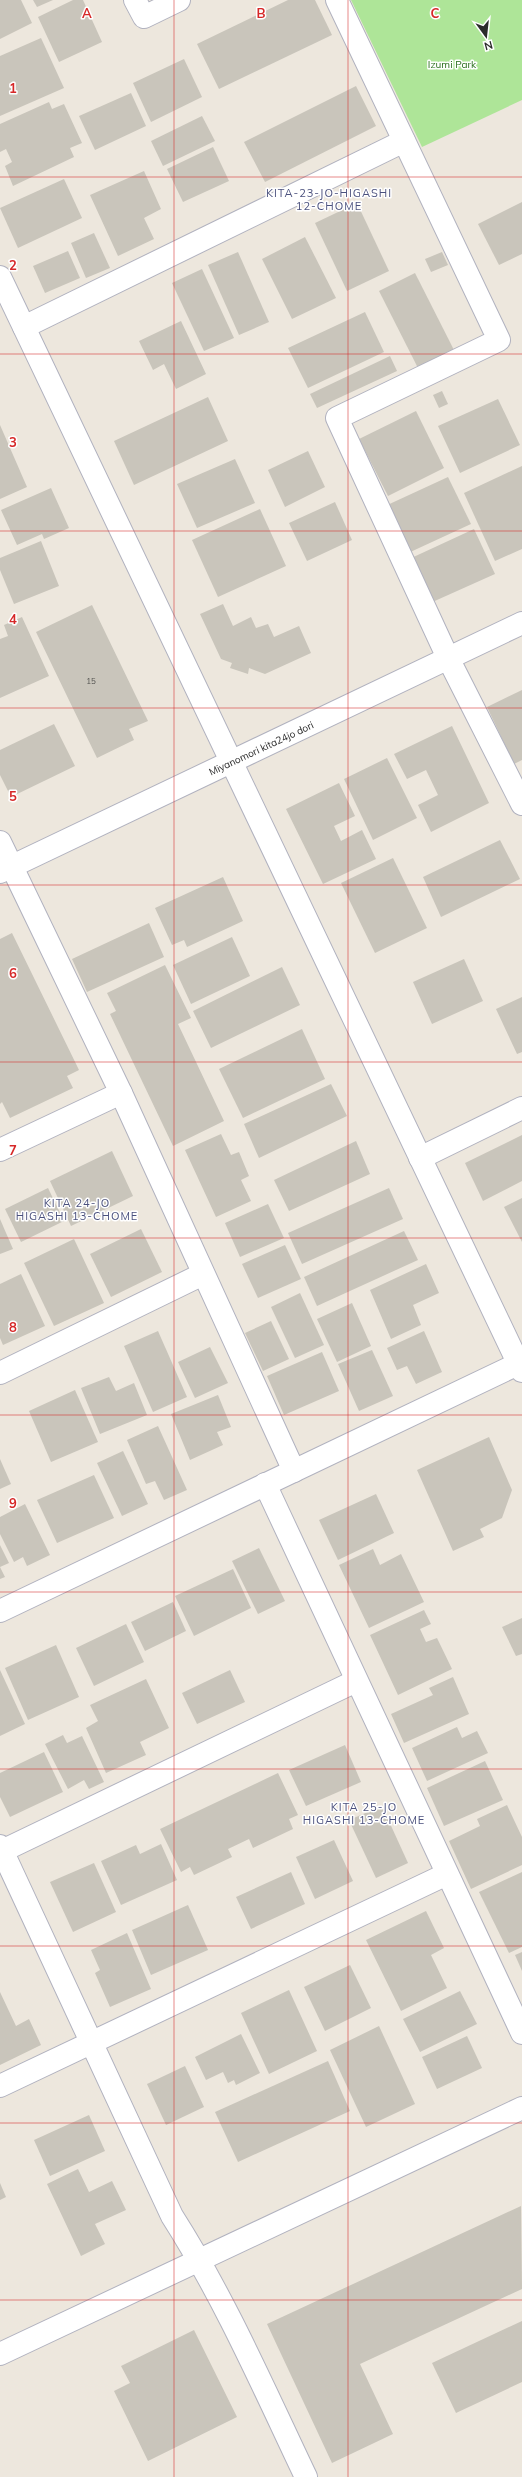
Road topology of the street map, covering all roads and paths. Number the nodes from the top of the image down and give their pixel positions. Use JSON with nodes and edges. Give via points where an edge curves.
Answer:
{"nodes":[{"id":1,"x":135,"y":0,"type":"edge"},
{"id":2,"x":179,"y":0,"type":"edge"},
{"id":3,"x":337,"y":0,"type":"edge"},
{"id":4,"x":404,"y":141,"type":"junction"},
{"id":5,"x":0,"y":277,"type":"edge"},
{"id":6,"x":24,"y":327,"type":"junction"},
{"id":7,"x":522,"y":623,"type":"edge"},
{"id":8,"x":448,"y":658,"type":"junction"},
{"id":9,"x":231,"y":762,"type":"junction"},
{"id":10,"x":522,"y":804,"type":"edge"},
{"id":11,"x":0,"y":842,"type":"edge"},
{"id":12,"x":6,"y":869,"type":"edge"},
{"id":13,"x":120,"y":1093,"type":"junction"},
{"id":14,"x":522,"y":1108,"type":"edge"},
{"id":15,"x":0,"y":1150,"type":"edge"},
{"id":16,"x":420,"y":1158,"type":"junction"},
{"id":17,"x":203,"y":1274,"type":"junction"},
{"id":18,"x":521,"y":1365,"type":"edge"},
{"id":19,"x":0,"y":1373,"type":"edge"},
{"id":20,"x":294,"y":1471,"type":"junction"},
{"id":21,"x":265,"y":1484,"type":"junction"},
{"id":22,"x":0,"y":1611,"type":"edge"},
{"id":23,"x":356,"y":1681,"type":"junction"},
{"id":24,"x":1,"y":1850,"type":"edge"},
{"id":25,"x":447,"y":1874,"type":"junction"},
{"id":26,"x":522,"y":2033,"type":"edge"},
{"id":27,"x":92,"y":2043,"type":"junction"},
{"id":28,"x":0,"y":2086,"type":"edge"},
{"id":29,"x":522,"y":2108,"type":"edge"},
{"id":30,"x":200,"y":2260,"type":"junction"},
{"id":31,"x":0,"y":2354,"type":"edge"},
{"id":32,"x":306,"y":2477,"type":"edge"}],
"edges":[{"from":1,"to":2,"type":"street","via":[[144,17]]},
{"from":3,"to":4,"type":"street"},
{"from":4,"to":6,"type":"street"},
{"from":4,"to":8,"type":"street","via":[[499,340],[337,418]]},
{"from":5,"to":6,"type":"street"},
{"from":6,"to":9,"type":"street"},
{"from":7,"to":8,"type":"street","name":"Miyanomori kita24jo dori"},
{"from":8,"to":9,"type":"street","name":"Miyanomori kita24jo dori"},
{"from":8,"to":10,"type":"street"},
{"from":9,"to":12,"type":"street","name":"Miyanomori kita24jo dori"},
{"from":9,"to":16,"type":"street"},
{"from":11,"to":12,"type":"street"},
{"from":12,"to":13,"type":"street"},
{"from":13,"to":15,"type":"street"},
{"from":13,"to":17,"type":"street"},
{"from":14,"to":16,"type":"street"},
{"from":16,"to":18,"type":"street"},
{"from":17,"to":19,"type":"street"},
{"from":17,"to":20,"type":"street"},
{"from":18,"to":20,"type":"street"},
{"from":20,"to":21,"type":"street"},
{"from":21,"to":22,"type":"street"},
{"from":21,"to":23,"type":"street"},
{"from":23,"to":24,"type":"street"},
{"from":23,"to":25,"type":"street"},
{"from":24,"to":27,"type":"street"},
{"from":25,"to":26,"type":"street"},
{"from":25,"to":27,"type":"street"},
{"from":27,"to":28,"type":"street"},
{"from":27,"to":30,"type":"street","via":[[172,2216]]},
{"from":29,"to":30,"type":"street"},
{"from":30,"to":31,"type":"street"},
{"from":30,"to":32,"type":"street"}]}
